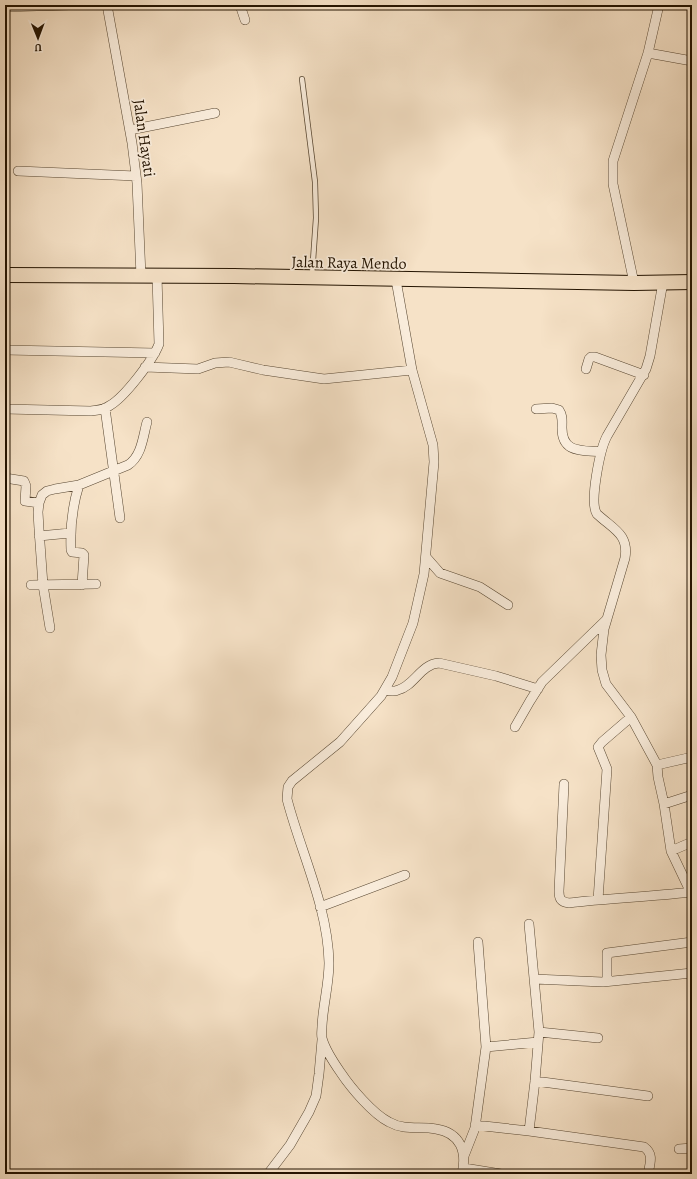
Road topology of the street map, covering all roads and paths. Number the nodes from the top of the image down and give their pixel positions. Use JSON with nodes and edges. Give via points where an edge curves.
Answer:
{"nodes":[{"id":1,"x":70,"y":5,"type":"edge"},
{"id":2,"x":107,"y":5,"type":"edge"},
{"id":3,"x":240,"y":5,"type":"edge"},
{"id":4,"x":659,"y":5,"type":"edge"},
{"id":5,"x":5,"y":8,"type":"edge"},
{"id":6,"x":245,"y":20,"type":"dead end"},
{"id":7,"x":648,"y":53,"type":"junction"},
{"id":8,"x":692,"y":61,"type":"edge"},
{"id":9,"x":302,"y":79,"type":"dead end"},
{"id":10,"x":215,"y":113,"type":"dead end"},
{"id":11,"x":130,"y":130,"type":"junction"},
{"id":12,"x":18,"y":171,"type":"dead end"},
{"id":13,"x":136,"y":176,"type":"junction"},
{"id":14,"x":5,"y":275,"type":"edge"},
{"id":15,"x":141,"y":276,"type":"junction"},
{"id":16,"x":157,"y":276,"type":"junction"},
{"id":17,"x":312,"y":278,"type":"junction"},
{"id":18,"x":396,"y":280,"type":"junction"},
{"id":19,"x":663,"y":282,"type":"junction"},
{"id":20,"x":692,"y":282,"type":"edge"},
{"id":21,"x":634,"y":283,"type":"junction"},
{"id":22,"x":5,"y":350,"type":"edge"},
{"id":23,"x":155,"y":353,"type":"junction"},
{"id":24,"x":145,"y":367,"type":"junction"},
{"id":25,"x":586,"y":369,"type":"dead end"},
{"id":26,"x":412,"y":370,"type":"junction"},
{"id":27,"x":644,"y":375,"type":"junction"},
{"id":28,"x":105,"y":408,"type":"junction"},
{"id":29,"x":5,"y":409,"type":"edge"},
{"id":30,"x":536,"y":409,"type":"dead end"},
{"id":31,"x":147,"y":422,"type":"dead end"},
{"id":32,"x":601,"y":452,"type":"junction"},
{"id":33,"x":113,"y":471,"type":"junction"},
{"id":34,"x":5,"y":478,"type":"edge"},
{"id":35,"x":79,"y":485,"type":"junction"},
{"id":36,"x":39,"y":503,"type":"junction"},
{"id":37,"x":120,"y":518,"type":"dead end"},
{"id":38,"x":70,"y":533,"type":"junction"},
{"id":39,"x":39,"y":536,"type":"junction"},
{"id":40,"x":426,"y":557,"type":"junction"},
{"id":41,"x":96,"y":584,"type":"dead end"},
{"id":42,"x":31,"y":585,"type":"dead end"},
{"id":43,"x":44,"y":585,"type":"junction"},
{"id":44,"x":82,"y":585,"type":"junction"},
{"id":45,"x":508,"y":605,"type":"dead end"},
{"id":46,"x":606,"y":620,"type":"junction"},
{"id":47,"x":50,"y":628,"type":"dead end"},
{"id":48,"x":538,"y":688,"type":"junction"},
{"id":49,"x":385,"y":690,"type":"junction"},
{"id":50,"x":631,"y":717,"type":"junction"},
{"id":51,"x":515,"y":726,"type":"dead end"},
{"id":52,"x":692,"y":757,"type":"edge"},
{"id":53,"x":657,"y":766,"type":"junction"},
{"id":54,"x":564,"y":784,"type":"dead end"},
{"id":55,"x":692,"y":794,"type":"edge"},
{"id":56,"x":664,"y":804,"type":"junction"},
{"id":57,"x":692,"y":842,"type":"edge"},
{"id":58,"x":671,"y":851,"type":"junction"},
{"id":59,"x":405,"y":875,"type":"dead end"},
{"id":60,"x":691,"y":894,"type":"edge"},
{"id":61,"x":598,"y":900,"type":"junction"},
{"id":62,"x":320,"y":907,"type":"junction"},
{"id":63,"x":529,"y":924,"type":"dead end"},
{"id":64,"x":478,"y":942,"type":"dead end"},
{"id":65,"x":692,"y":942,"type":"edge"},
{"id":66,"x":692,"y":974,"type":"edge"},
{"id":67,"x":534,"y":979,"type":"junction"},
{"id":68,"x":607,"y":981,"type":"junction"},
{"id":69,"x":539,"y":1032,"type":"junction"},
{"id":70,"x":322,"y":1037,"type":"junction"},
{"id":71,"x":598,"y":1038,"type":"dead end"},
{"id":72,"x":538,"y":1042,"type":"junction"},
{"id":73,"x":486,"y":1047,"type":"junction"},
{"id":74,"x":535,"y":1081,"type":"junction"},
{"id":75,"x":648,"y":1096,"type":"dead end"},
{"id":76,"x":476,"y":1125,"type":"junction"},
{"id":77,"x":529,"y":1131,"type":"junction"},
{"id":78,"x":679,"y":1148,"type":"dead end"},
{"id":79,"x":692,"y":1148,"type":"edge"},
{"id":80,"x":464,"y":1157,"type":"junction"},
{"id":81,"x":463,"y":1171,"type":"edge"},
{"id":82,"x":268,"y":1174,"type":"edge"},
{"id":83,"x":501,"y":1174,"type":"edge"},
{"id":84,"x":648,"y":1174,"type":"edge"}],
"edges":[{"from":1,"to":5,"type":"street"},
{"from":2,"to":11,"type":"street","name":"Jalan Hayati"},
{"from":3,"to":6,"type":"street"},
{"from":4,"to":7,"type":"street"},
{"from":7,"to":8,"type":"street"},
{"from":7,"to":21,"type":"street","via":[[612,161],[613,184]]},
{"from":9,"to":17,"type":"lane","via":[[316,182]]},
{"from":10,"to":11,"type":"street"},
{"from":11,"to":13,"type":"street","name":"Jalan Hayati"},
{"from":12,"to":13,"type":"street"},
{"from":13,"to":15,"type":"street","name":"Jalan Hayati"},
{"from":14,"to":15,"type":"highway","name":"Jalan Raya Mendo"},
{"from":15,"to":16,"type":"highway","name":"Jalan Raya Mendo"},
{"from":16,"to":17,"type":"highway","name":"Jalan Raya Mendo"},
{"from":16,"to":23,"type":"street","via":[[159,337]]},
{"from":17,"to":18,"type":"highway","name":"Jalan Raya Mendo"},
{"from":18,"to":21,"type":"highway","name":"Jalan Raya Mendo"},
{"from":18,"to":26,"type":"street"},
{"from":19,"to":20,"type":"highway","name":"Jalan Raya Mendo"},
{"from":19,"to":21,"type":"highway","name":"Jalan Raya Mendo"},
{"from":19,"to":27,"type":"street","via":[[650,356]]},
{"from":22,"to":23,"type":"street"},
{"from":23,"to":24,"type":"street"},
{"from":24,"to":26,"type":"street","via":[[198,369],[229,362],[324,379]]},
{"from":24,"to":28,"type":"street","via":[[120,399]]},
{"from":25,"to":27,"type":"street","via":[[589,359],[595,357]]},
{"from":26,"to":40,"type":"street","via":[[433,445],[434,462]]},
{"from":27,"to":32,"type":"street","via":[[614,422]]},
{"from":28,"to":29,"type":"street","via":[[91,411]]},
{"from":28,"to":33,"type":"street"},
{"from":30,"to":32,"type":"street","via":[[559,410],[562,414],[564,442],[569,446]]},
{"from":31,"to":33,"type":"street","via":[[134,461]]},
{"from":32,"to":46,"type":"street","via":[[594,503],[597,514],[621,535],[626,545],[625,558]]},
{"from":33,"to":35,"type":"street"},
{"from":33,"to":37,"type":"street"},
{"from":34,"to":36,"type":"street","via":[[24,481],[25,501]]},
{"from":35,"to":36,"type":"street","via":[[47,491]]},
{"from":35,"to":38,"type":"street","via":[[72,510]]},
{"from":36,"to":39,"type":"street"},
{"from":38,"to":39,"type":"street"},
{"from":38,"to":44,"type":"street","via":[[71,552],[84,555]]},
{"from":39,"to":43,"type":"street"},
{"from":40,"to":45,"type":"street","via":[[440,573],[480,587]]},
{"from":40,"to":49,"type":"street","via":[[413,623]]},
{"from":41,"to":44,"type":"street"},
{"from":42,"to":43,"type":"street"},
{"from":43,"to":44,"type":"street"},
{"from":43,"to":47,"type":"street"},
{"from":46,"to":48,"type":"street"},
{"from":46,"to":50,"type":"street","via":[[601,655],[602,670],[609,688]]},
{"from":48,"to":49,"type":"street","via":[[439,663],[430,666],[405,688],[397,691]]},
{"from":48,"to":51,"type":"street"},
{"from":49,"to":62,"type":"street","via":[[333,749],[288,787],[287,800]]},
{"from":50,"to":53,"type":"street"},
{"from":50,"to":61,"type":"street","via":[[598,748],[607,769]]},
{"from":52,"to":53,"type":"street"},
{"from":53,"to":56,"type":"street"},
{"from":54,"to":61,"type":"street","via":[[559,898],[562,902],[569,903]]},
{"from":55,"to":56,"type":"street"},
{"from":56,"to":58,"type":"street"},
{"from":57,"to":58,"type":"street"},
{"from":58,"to":60,"type":"street"},
{"from":59,"to":62,"type":"street"},
{"from":60,"to":61,"type":"street"},
{"from":62,"to":70,"type":"street","via":[[329,965]]},
{"from":63,"to":67,"type":"street"},
{"from":64,"to":73,"type":"street"},
{"from":65,"to":68,"type":"street","via":[[607,953]]},
{"from":66,"to":68,"type":"street"},
{"from":67,"to":68,"type":"street"},
{"from":67,"to":69,"type":"street"},
{"from":69,"to":71,"type":"street"},
{"from":69,"to":72,"type":"street"},
{"from":70,"to":80,"type":"street","via":[[342,1074],[382,1118],[402,1127],[448,1132],[462,1145]]},
{"from":70,"to":82,"type":"street","via":[[316,1096],[290,1145]]},
{"from":72,"to":73,"type":"street"},
{"from":72,"to":74,"type":"street"},
{"from":73,"to":76,"type":"street"},
{"from":74,"to":75,"type":"street"},
{"from":74,"to":77,"type":"street"},
{"from":76,"to":77,"type":"street"},
{"from":76,"to":80,"type":"street"},
{"from":77,"to":84,"type":"street","via":[[644,1147],[650,1155]]},
{"from":78,"to":79,"type":"street"},
{"from":80,"to":81,"type":"street"},
{"from":81,"to":83,"type":"street"}]}
